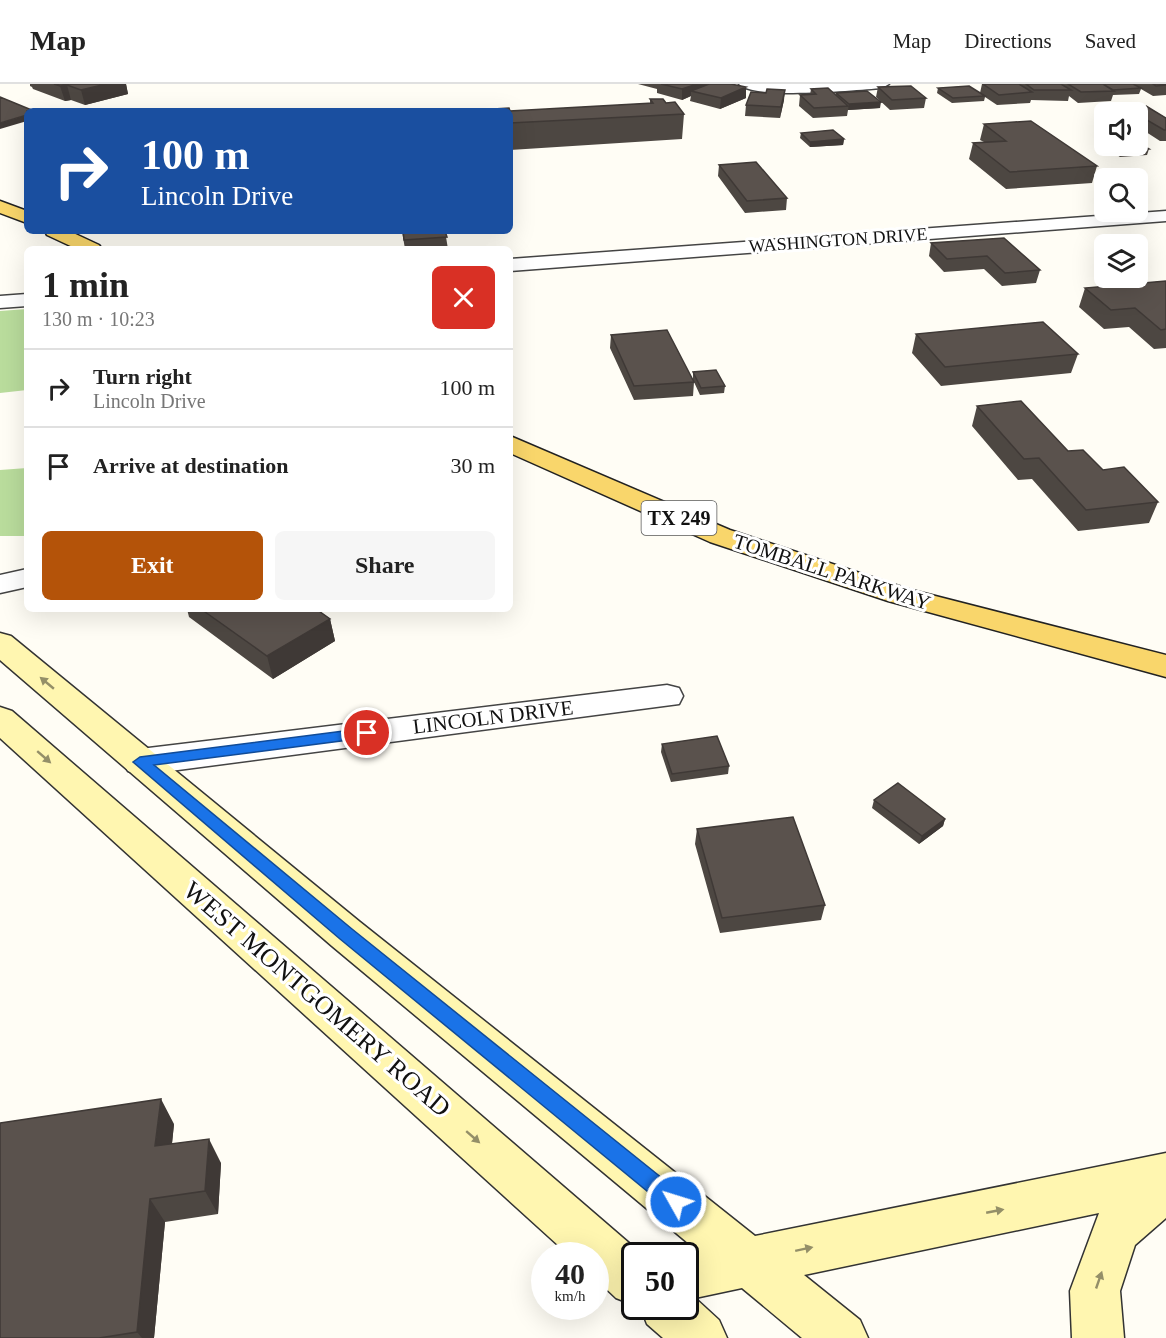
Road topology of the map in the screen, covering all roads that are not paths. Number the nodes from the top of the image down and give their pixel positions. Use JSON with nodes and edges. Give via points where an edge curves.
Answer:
{"nodes":[{"id":1,"x":746,"y":84,"type":"edge"},
{"id":2,"x":882,"y":84,"type":"edge"},
{"id":3,"x":0,"y":206,"type":"edge"},
{"id":4,"x":1166,"y":216,"type":"edge"},
{"id":5,"x":24,"y":217,"type":"edge"},
{"id":6,"x":60,"y":234,"type":"edge"},
{"id":7,"x":86,"y":246,"type":"edge"},
{"id":8,"x":513,"y":265,"type":"edge"},
{"id":9,"x":24,"y":300,"type":"edge"},
{"id":10,"x":0,"y":302,"type":"edge"},
{"id":11,"x":513,"y":445,"type":"edge"},
{"id":12,"x":24,"y":579,"type":"edge"},
{"id":13,"x":0,"y":584,"type":"edge"},
{"id":14,"x":0,"y":643,"type":"edge"},
{"id":15,"x":1166,"y":666,"type":"edge"},
{"id":16,"x":667,"y":696,"type":"dead end"},
{"id":17,"x":0,"y":719,"type":"edge"},
{"id":18,"x":140,"y":762,"type":"junction"},
{"id":19,"x":1166,"y":1176,"type":"edge"},
{"id":20,"x":1166,"y":1187,"type":"edge"},
{"id":21,"x":749,"y":1262,"type":"junction"},
{"id":22,"x":621,"y":1268,"type":"edge"},
{"id":23,"x":699,"y":1272,"type":"edge"},
{"id":24,"x":680,"y":1320,"type":"edge"},
{"id":25,"x":700,"y":1338,"type":"edge"},
{"id":26,"x":842,"y":1338,"type":"edge"},
{"id":27,"x":1098,"y":1338,"type":"edge"}],
"edges":[{"from":1,"to":2,"type":"street","via":[[795,89]]},
{"from":3,"to":5,"type":"main road"},
{"from":4,"to":8,"type":"street","name":"WASHINGTON DRIVE"},
{"from":6,"to":7,"type":"main road"},
{"from":9,"to":10,"type":"street"},
{"from":11,"to":15,"type":"main road","name":"TOMBALL PARKWAY","number":"TX 249","via":[[720,536],[898,595]]},
{"from":12,"to":13,"type":"street"},
{"from":18,"to":14,"type":"main road","one_way":true},
{"from":16,"to":18,"type":"street","name":"LINCOLN DRIVE"},
{"from":17,"to":22,"type":"main road","name":"WEST MONTGOMERY ROAD","one_way":true},
{"from":18,"to":21,"type":"main road"},
{"from":21,"to":19,"type":"main road","one_way":true},
{"from":27,"to":20,"type":"main road","one_way":true,"via":[[1095,1291],[1116,1230]]},
{"from":21,"to":23,"type":"main road"},
{"from":21,"to":26,"type":"main road"},
{"from":24,"to":25,"type":"main road"}]}
